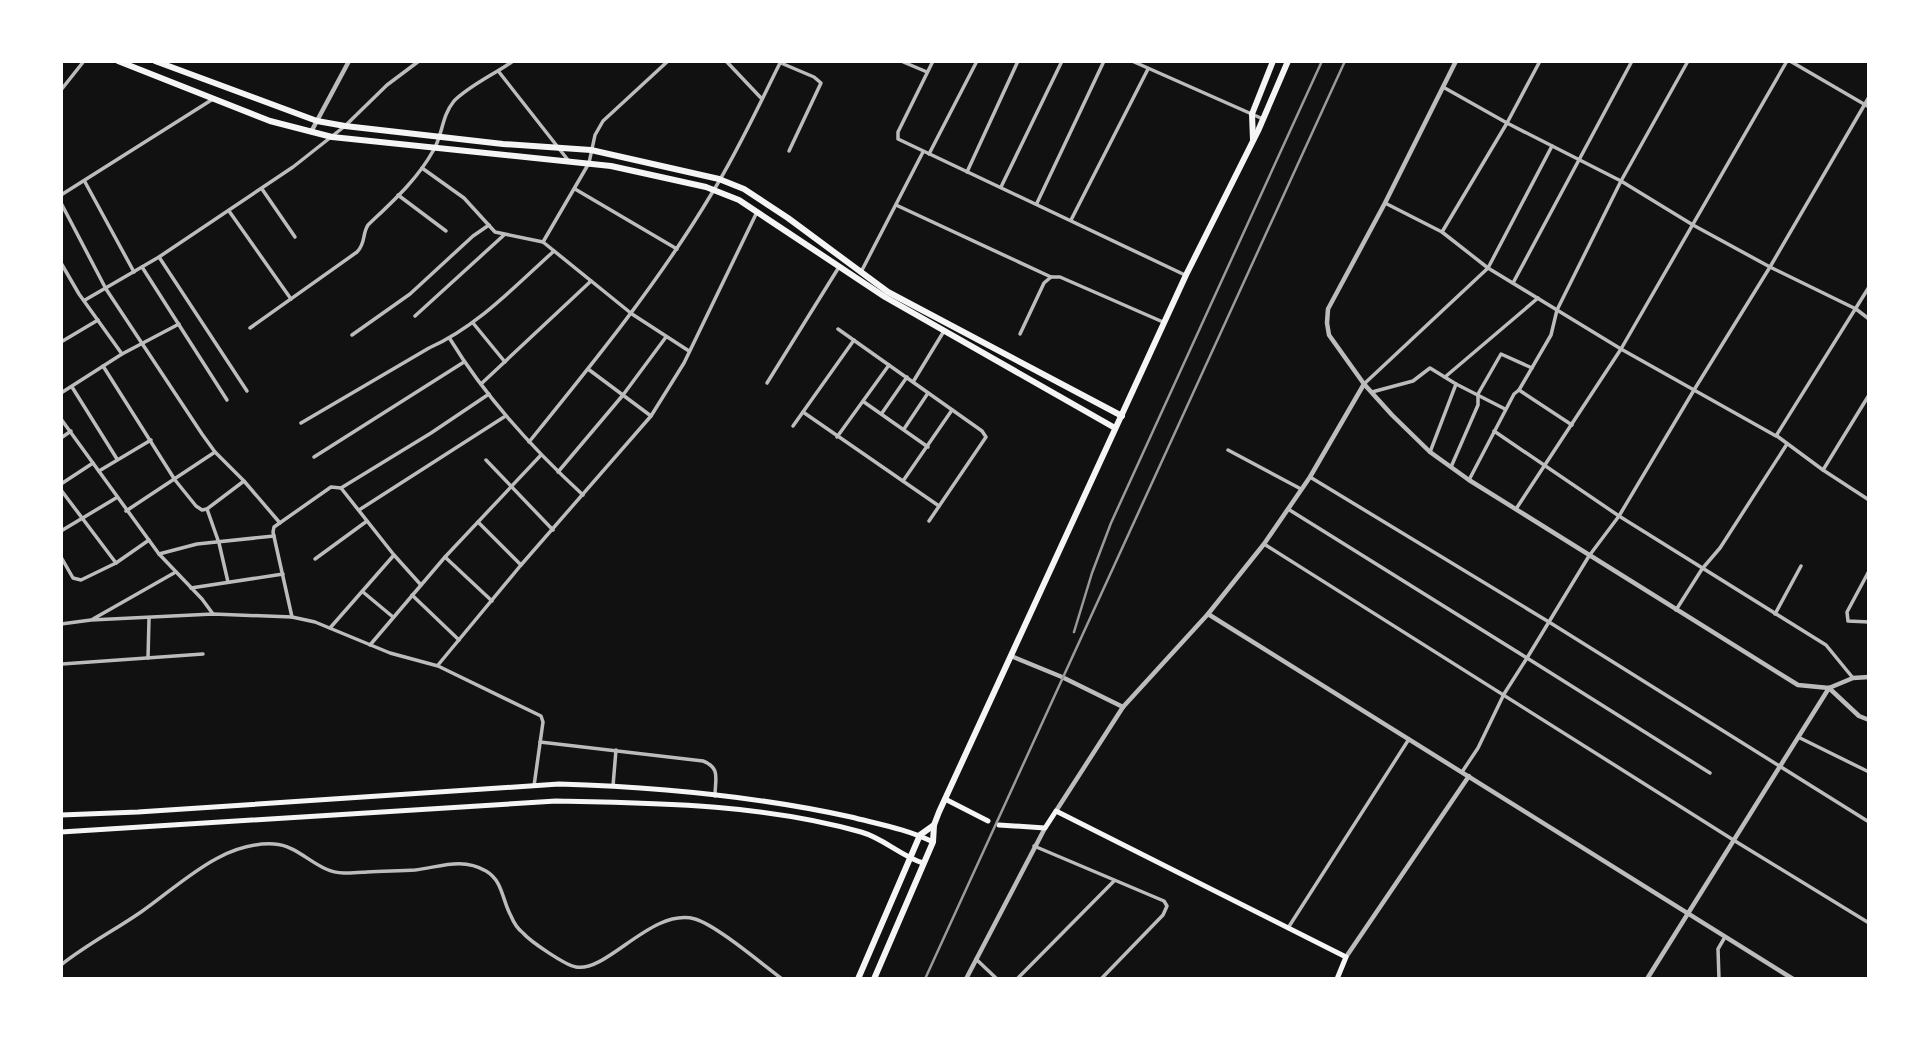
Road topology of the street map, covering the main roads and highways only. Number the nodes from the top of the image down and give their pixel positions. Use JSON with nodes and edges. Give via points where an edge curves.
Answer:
{"nodes":[{"id":1,"x":118,"y":61,"type":"edge"},
{"id":2,"x":155,"y":61,"type":"edge"},
{"id":3,"x":1273,"y":61,"type":"edge"},
{"id":4,"x":1288,"y":61,"type":"edge"},
{"id":5,"x":1253,"y":141,"type":"junction"},
{"id":6,"x":1122,"y":416,"type":"junction"},
{"id":7,"x":1115,"y":428,"type":"junction"},
{"id":8,"x":945,"y":799,"type":"junction"},
{"id":9,"x":61,"y":815,"type":"edge"},
{"id":10,"x":988,"y":821,"type":"dead end"},
{"id":11,"x":934,"y":825,"type":"junction"},
{"id":12,"x":999,"y":825,"type":"dead end"},
{"id":13,"x":61,"y":832,"type":"edge"},
{"id":14,"x":920,"y":835,"type":"junction"},
{"id":15,"x":933,"y":842,"type":"junction"},
{"id":16,"x":911,"y":859,"type":"junction"},
{"id":17,"x":923,"y":863,"type":"junction"},
{"id":18,"x":858,"y":979,"type":"edge"},
{"id":19,"x":874,"y":979,"type":"edge"},
{"id":20,"x":1337,"y":979,"type":"edge"}],
"edges":[{"from":1,"to":7,"type":"main road","via":[[270,121],[332,137],[611,166],[714,190],[739,200],[944,331]]},
{"from":2,"to":6,"type":"main road","via":[[317,121],[591,150],[719,179],[744,189],[888,292]]},
{"from":3,"to":5,"type":"main road","via":[[1251,114]]},
{"from":4,"to":5,"type":"main road"},
{"from":5,"to":6,"type":"main road"},
{"from":6,"to":7,"type":"main road"},
{"from":7,"to":8,"type":"main road"},
{"from":8,"to":10,"type":"main road"},
{"from":8,"to":11,"type":"main road"},
{"from":9,"to":14,"type":"main road","via":[[534,786],[613,786],[773,802]]},
{"from":11,"to":14,"type":"main road"},
{"from":11,"to":15,"type":"main road"},
{"from":12,"to":20,"type":"main road","via":[[1045,828],[1056,811],[1346,957]]},
{"from":13,"to":16,"type":"main road","via":[[556,801],[629,803],[813,819],[866,833]]},
{"from":14,"to":15,"type":"main road"},
{"from":14,"to":16,"type":"main road"},
{"from":15,"to":17,"type":"main road"},
{"from":16,"to":17,"type":"main road"},
{"from":16,"to":18,"type":"main road"},
{"from":17,"to":19,"type":"main road"}]}
